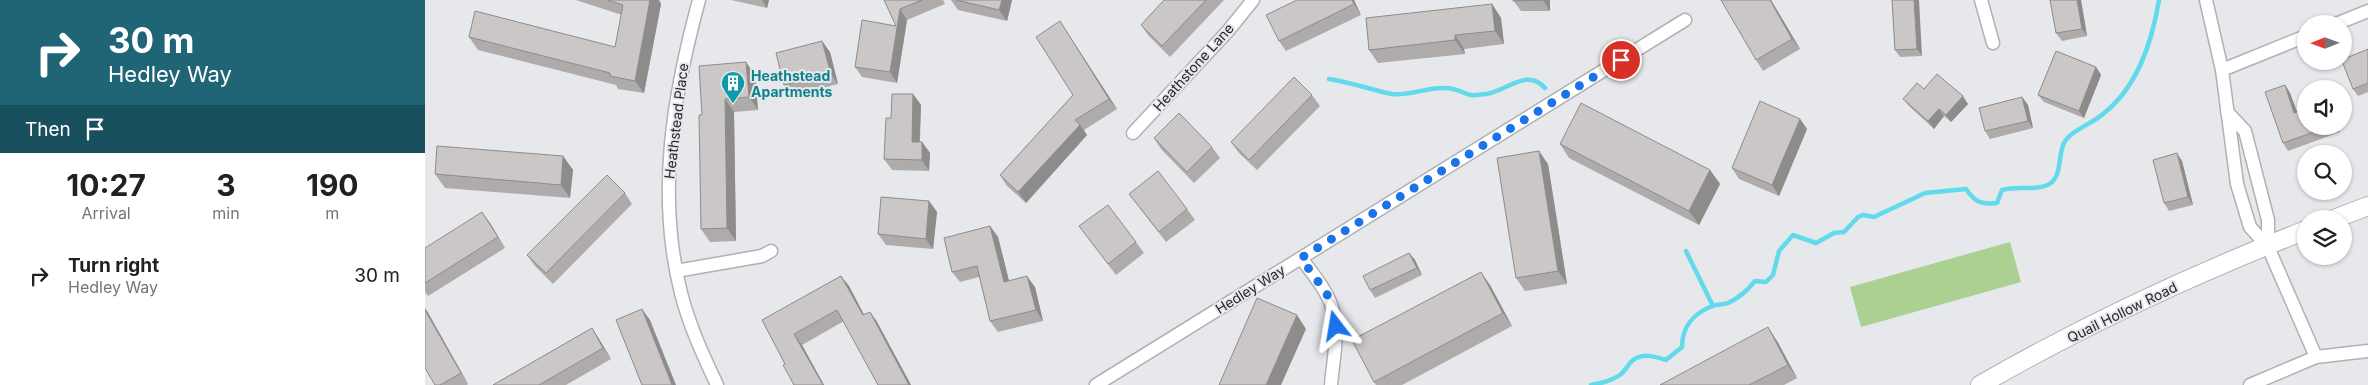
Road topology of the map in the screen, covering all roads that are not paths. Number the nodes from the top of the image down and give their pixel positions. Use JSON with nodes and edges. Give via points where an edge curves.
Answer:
{"nodes":[{"id":1,"x":699,"y":0,"type":"edge"},
{"id":2,"x":1253,"y":0,"type":"edge"},
{"id":3,"x":1981,"y":0,"type":"edge"},
{"id":4,"x":2206,"y":0,"type":"edge"},
{"id":5,"x":2368,"y":11,"type":"edge"},
{"id":6,"x":2353,"y":17,"type":"edge"},
{"id":7,"x":1685,"y":20,"type":"dead end"},
{"id":8,"x":2297,"y":40,"type":"edge"},
{"id":9,"x":1993,"y":43,"type":"dead end"},
{"id":10,"x":2222,"y":70,"type":"junction"},
{"id":11,"x":2227,"y":112,"type":"junction"},
{"id":12,"x":1133,"y":133,"type":"dead end"},
{"id":13,"x":2368,"y":206,"type":"edge"},
{"id":14,"x":2352,"y":212,"type":"edge"},
{"id":15,"x":2297,"y":234,"type":"edge"},
{"id":16,"x":2268,"y":247,"type":"junction"},
{"id":17,"x":771,"y":251,"type":"dead end"},
{"id":18,"x":1301,"y":258,"type":"junction"},
{"id":19,"x":676,"y":271,"type":"junction"},
{"id":20,"x":2368,"y":352,"type":"edge"},
{"id":21,"x":2316,"y":357,"type":"junction"},
{"id":22,"x":717,"y":385,"type":"edge"},
{"id":23,"x":1096,"y":385,"type":"edge"},
{"id":24,"x":1331,"y":385,"type":"edge"},
{"id":25,"x":1980,"y":385,"type":"edge"},
{"id":26,"x":2250,"y":385,"type":"edge"}],
"edges":[{"from":1,"to":19,"type":"street","name":"Heathstead Place","via":[[676,97],[667,175],[669,229]]},
{"from":2,"to":12,"type":"street","name":"Heathstone Lane"},
{"from":3,"to":9,"type":"street"},
{"from":4,"to":10,"type":"street"},
{"from":5,"to":6,"type":"street"},
{"from":7,"to":18,"type":"street","name":"Hedley Way"},
{"from":8,"to":10,"type":"street"},
{"from":10,"to":11,"type":"street"},
{"from":11,"to":16,"type":"street","via":[[2242,201],[2250,227]]},
{"from":11,"to":16,"type":"street","via":[[2245,131],[2268,220]]},
{"from":13,"to":14,"type":"main road"},
{"from":15,"to":16,"type":"main road","name":"Quail Hollow Road"},
{"from":16,"to":21,"type":"street"},
{"from":16,"to":25,"type":"main road","name":"Quail Hollow Road","via":[[2156,294]]},
{"from":17,"to":19,"type":"street","via":[[762,256]]},
{"from":18,"to":23,"type":"street","name":"Hedley Way"},
{"from":18,"to":24,"type":"street","via":[[1327,294],[1332,308],[1336,326]]},
{"from":19,"to":22,"type":"street","name":"Heathstead Place","via":[[689,321]]},
{"from":20,"to":21,"type":"street"},
{"from":21,"to":26,"type":"street"}]}
